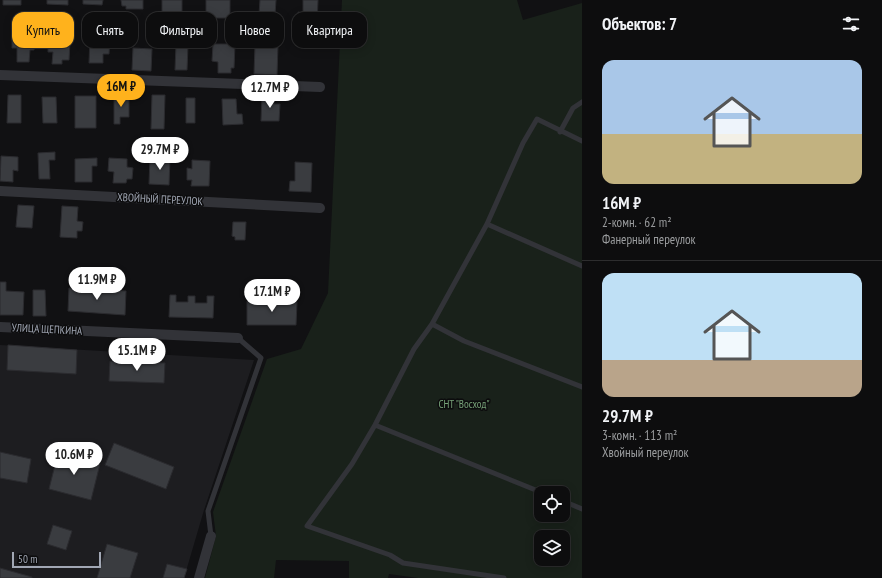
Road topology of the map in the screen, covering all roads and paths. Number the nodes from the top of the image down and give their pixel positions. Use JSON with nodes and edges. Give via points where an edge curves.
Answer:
{"nodes":[{"id":1,"x":0,"y":75,"type":"edge"},
{"id":2,"x":320,"y":87,"type":"dead end"},
{"id":3,"x":582,"y":102,"type":"edge"},
{"id":4,"x":560,"y":132,"type":"junction"},
{"id":5,"x":582,"y":141,"type":"edge"},
{"id":6,"x":0,"y":191,"type":"edge"},
{"id":7,"x":320,"y":208,"type":"dead end"},
{"id":8,"x":487,"y":224,"type":"junction"},
{"id":9,"x":582,"y":266,"type":"edge"},
{"id":10,"x":432,"y":324,"type":"junction"},
{"id":11,"x":0,"y":327,"type":"edge"},
{"id":12,"x":238,"y":338,"type":"joint"},
{"id":13,"x":582,"y":388,"type":"edge"},
{"id":14,"x":375,"y":424,"type":"junction"},
{"id":15,"x":534,"y":489,"type":"edge"},
{"id":16,"x":570,"y":504,"type":"edge"},
{"id":17,"x":582,"y":509,"type":"edge"},
{"id":18,"x":211,"y":536,"type":"joint"},
{"id":19,"x":199,"y":578,"type":"edge"},
{"id":20,"x":504,"y":578,"type":"edge"}],
"edges":[{"from":1,"to":2,"type":"street"},
{"from":3,"to":4,"type":"lane","via":[[573,108]]},
{"from":4,"to":5,"type":"lane"},
{"from":4,"to":8,"type":"lane","via":[[537,119],[523,143]]},
{"from":6,"to":7,"type":"street","name":"ХВОЙНЫЙ ПЕРЕУЛОК"},
{"from":8,"to":9,"type":"lane"},
{"from":8,"to":10,"type":"lane"},
{"from":10,"to":13,"type":"lane","via":[[464,341]]},
{"from":10,"to":14,"type":"lane","via":[[414,349]]},
{"from":11,"to":12,"type":"street","name":"УЛИЦА ЩЕПКИНА"},
{"from":12,"to":18,"type":"lane","via":[[261,358],[208,511]]},
{"from":14,"to":15,"type":"lane"},
{"from":14,"to":20,"type":"lane","via":[[352,464],[307,526],[390,555],[403,563]]},
{"from":16,"to":17,"type":"lane"},
{"from":18,"to":19,"type":"street"}]}
